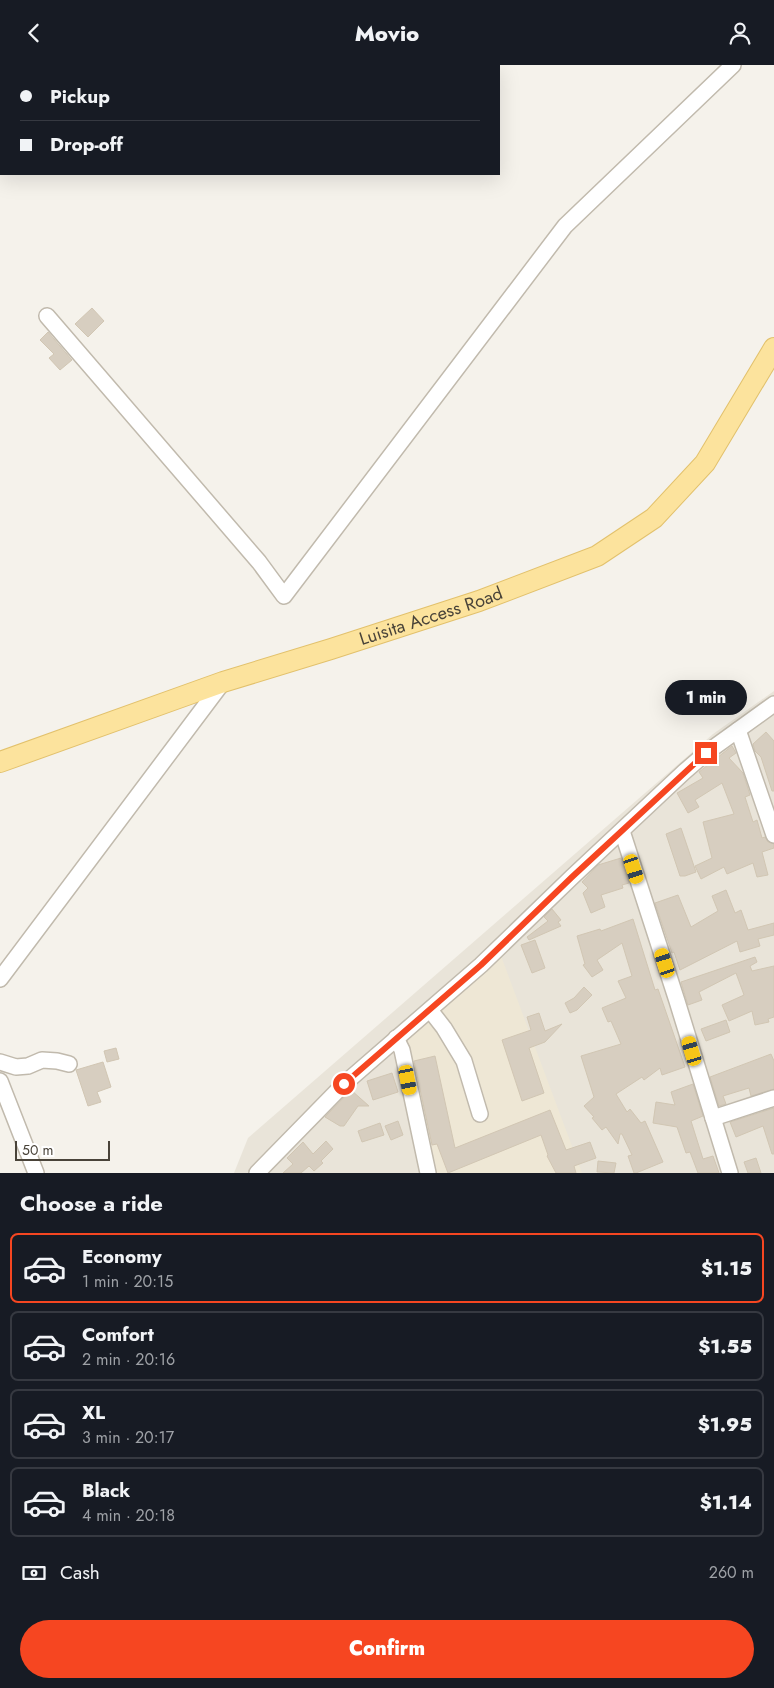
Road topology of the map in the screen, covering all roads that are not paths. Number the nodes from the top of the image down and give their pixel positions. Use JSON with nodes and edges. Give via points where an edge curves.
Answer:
{"nodes":[{"id":1,"x":733,"y":65,"type":"edge"},
{"id":2,"x":47,"y":316,"type":"dead end"},
{"id":3,"x":774,"y":348,"type":"edge"},
{"id":4,"x":223,"y":682,"type":"junction"},
{"id":5,"x":774,"y":704,"type":"edge"},
{"id":6,"x":738,"y":730,"type":"junction"},
{"id":7,"x":0,"y":763,"type":"edge"},
{"id":8,"x":622,"y":831,"type":"junction"},
{"id":9,"x":774,"y":835,"type":"edge"},
{"id":10,"x":0,"y":979,"type":"edge"},
{"id":11,"x":430,"y":1010,"type":"junction"},
{"id":12,"x":396,"y":1038,"type":"junction"},
{"id":13,"x":0,"y":1062,"type":"edge"},
{"id":14,"x":69,"y":1064,"type":"dead end"},
{"id":15,"x":0,"y":1081,"type":"edge"},
{"id":16,"x":774,"y":1098,"type":"edge"},
{"id":17,"x":480,"y":1115,"type":"dead end"},
{"id":18,"x":713,"y":1118,"type":"junction"},
{"id":19,"x":36,"y":1173,"type":"edge"},
{"id":20,"x":257,"y":1173,"type":"edge"},
{"id":21,"x":428,"y":1173,"type":"edge"},
{"id":22,"x":730,"y":1173,"type":"edge"}],
"edges":[{"from":1,"to":2,"type":"street","via":[[565,226],[284,596],[259,562]]},
{"from":3,"to":4,"type":"main road","name":"Luisita Access Road","via":[[705,463],[654,518],[597,556],[479,601]]},
{"from":4,"to":7,"type":"main road","name":"Luisita Access Road"},
{"from":4,"to":10,"type":"street"},
{"from":5,"to":6,"type":"street"},
{"from":6,"to":8,"type":"street","via":[[684,772]]},
{"from":6,"to":9,"type":"street"},
{"from":8,"to":11,"type":"street"},
{"from":8,"to":18,"type":"street"},
{"from":11,"to":12,"type":"street"},
{"from":11,"to":17,"type":"street","via":[[464,1061]]},
{"from":12,"to":20,"type":"street","via":[[344,1084]]},
{"from":12,"to":21,"type":"street","via":[[402,1050]]},
{"from":13,"to":14,"type":"street","via":[[16,1067],[42,1060]]},
{"from":15,"to":19,"type":"street"},
{"from":16,"to":18,"type":"street"},
{"from":18,"to":22,"type":"street"}]}
